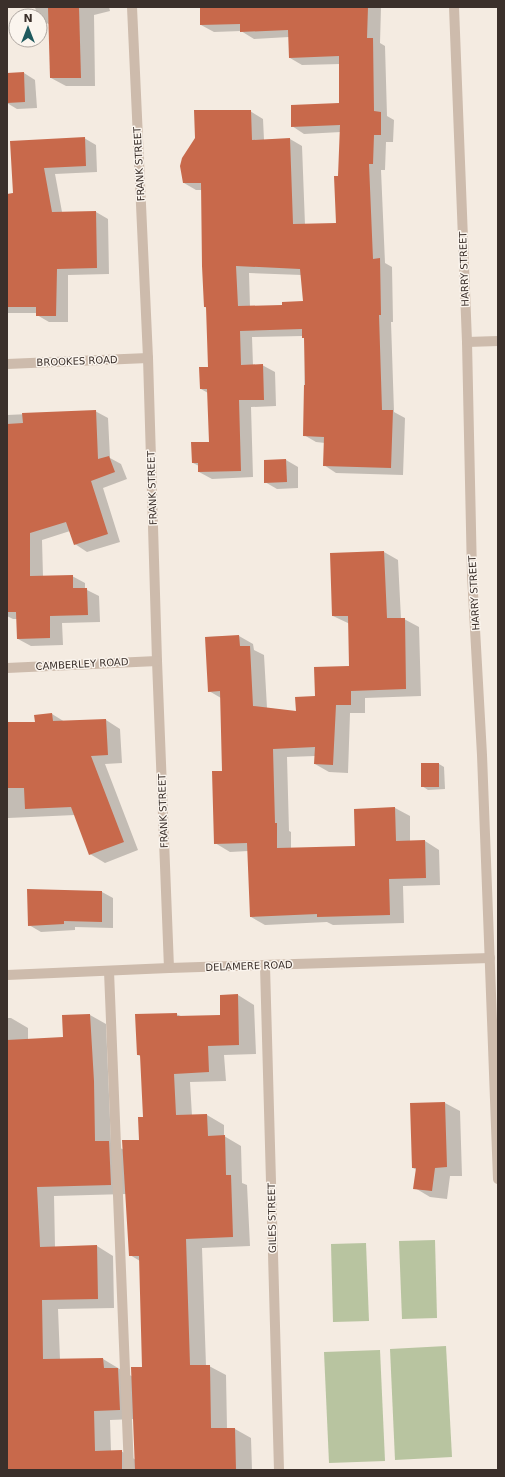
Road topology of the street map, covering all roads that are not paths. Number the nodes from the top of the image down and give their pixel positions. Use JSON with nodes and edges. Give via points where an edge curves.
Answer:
{"nodes":[{"id":1,"x":132,"y":7,"type":"edge"},
{"id":2,"x":454,"y":7,"type":"edge"},
{"id":3,"x":498,"y":341,"type":"edge"},
{"id":4,"x":466,"y":342,"type":"junction"},
{"id":5,"x":148,"y":358,"type":"junction"},
{"id":6,"x":7,"y":364,"type":"edge"},
{"id":7,"x":157,"y":661,"type":"junction"},
{"id":8,"x":7,"y":668,"type":"edge"},
{"id":9,"x":490,"y":958,"type":"junction"},
{"id":10,"x":265,"y":966,"type":"junction"},
{"id":11,"x":169,"y":968,"type":"junction"},
{"id":12,"x":108,"y":971,"type":"junction"},
{"id":13,"x":7,"y":975,"type":"edge"},
{"id":14,"x":498,"y":1166,"type":"edge"},
{"id":15,"x":498,"y":1178,"type":"edge"},
{"id":16,"x":129,"y":1470,"type":"edge"},
{"id":17,"x":279,"y":1470,"type":"edge"}],
"edges":[{"from":1,"to":5,"type":"street","name":"FRANK STREET"},
{"from":2,"to":4,"type":"street","name":"HARRY STREET"},
{"from":3,"to":4,"type":"street"},
{"from":4,"to":9,"type":"street","name":"HARRY STREET","via":[[472,575]]},
{"from":5,"to":6,"type":"street","name":"BROOKES ROAD"},
{"from":5,"to":7,"type":"street","name":"FRANK STREET"},
{"from":7,"to":8,"type":"street","name":"CAMBERLEY ROAD"},
{"from":7,"to":11,"type":"street","name":"FRANK STREET"},
{"from":9,"to":10,"type":"street","name":"DELAMERE ROAD"},
{"from":9,"to":14,"type":"street","name":"HARRY STREET"},
{"from":10,"to":11,"type":"street","name":"DELAMERE ROAD"},
{"from":10,"to":17,"type":"street","name":"GILES STREET"},
{"from":11,"to":12,"type":"street","name":"DELAMERE ROAD"},
{"from":12,"to":13,"type":"street","name":"DELAMERE ROAD"},
{"from":12,"to":16,"type":"street"},
{"from":14,"to":15,"type":"street","name":"HARRY STREET"}]}
